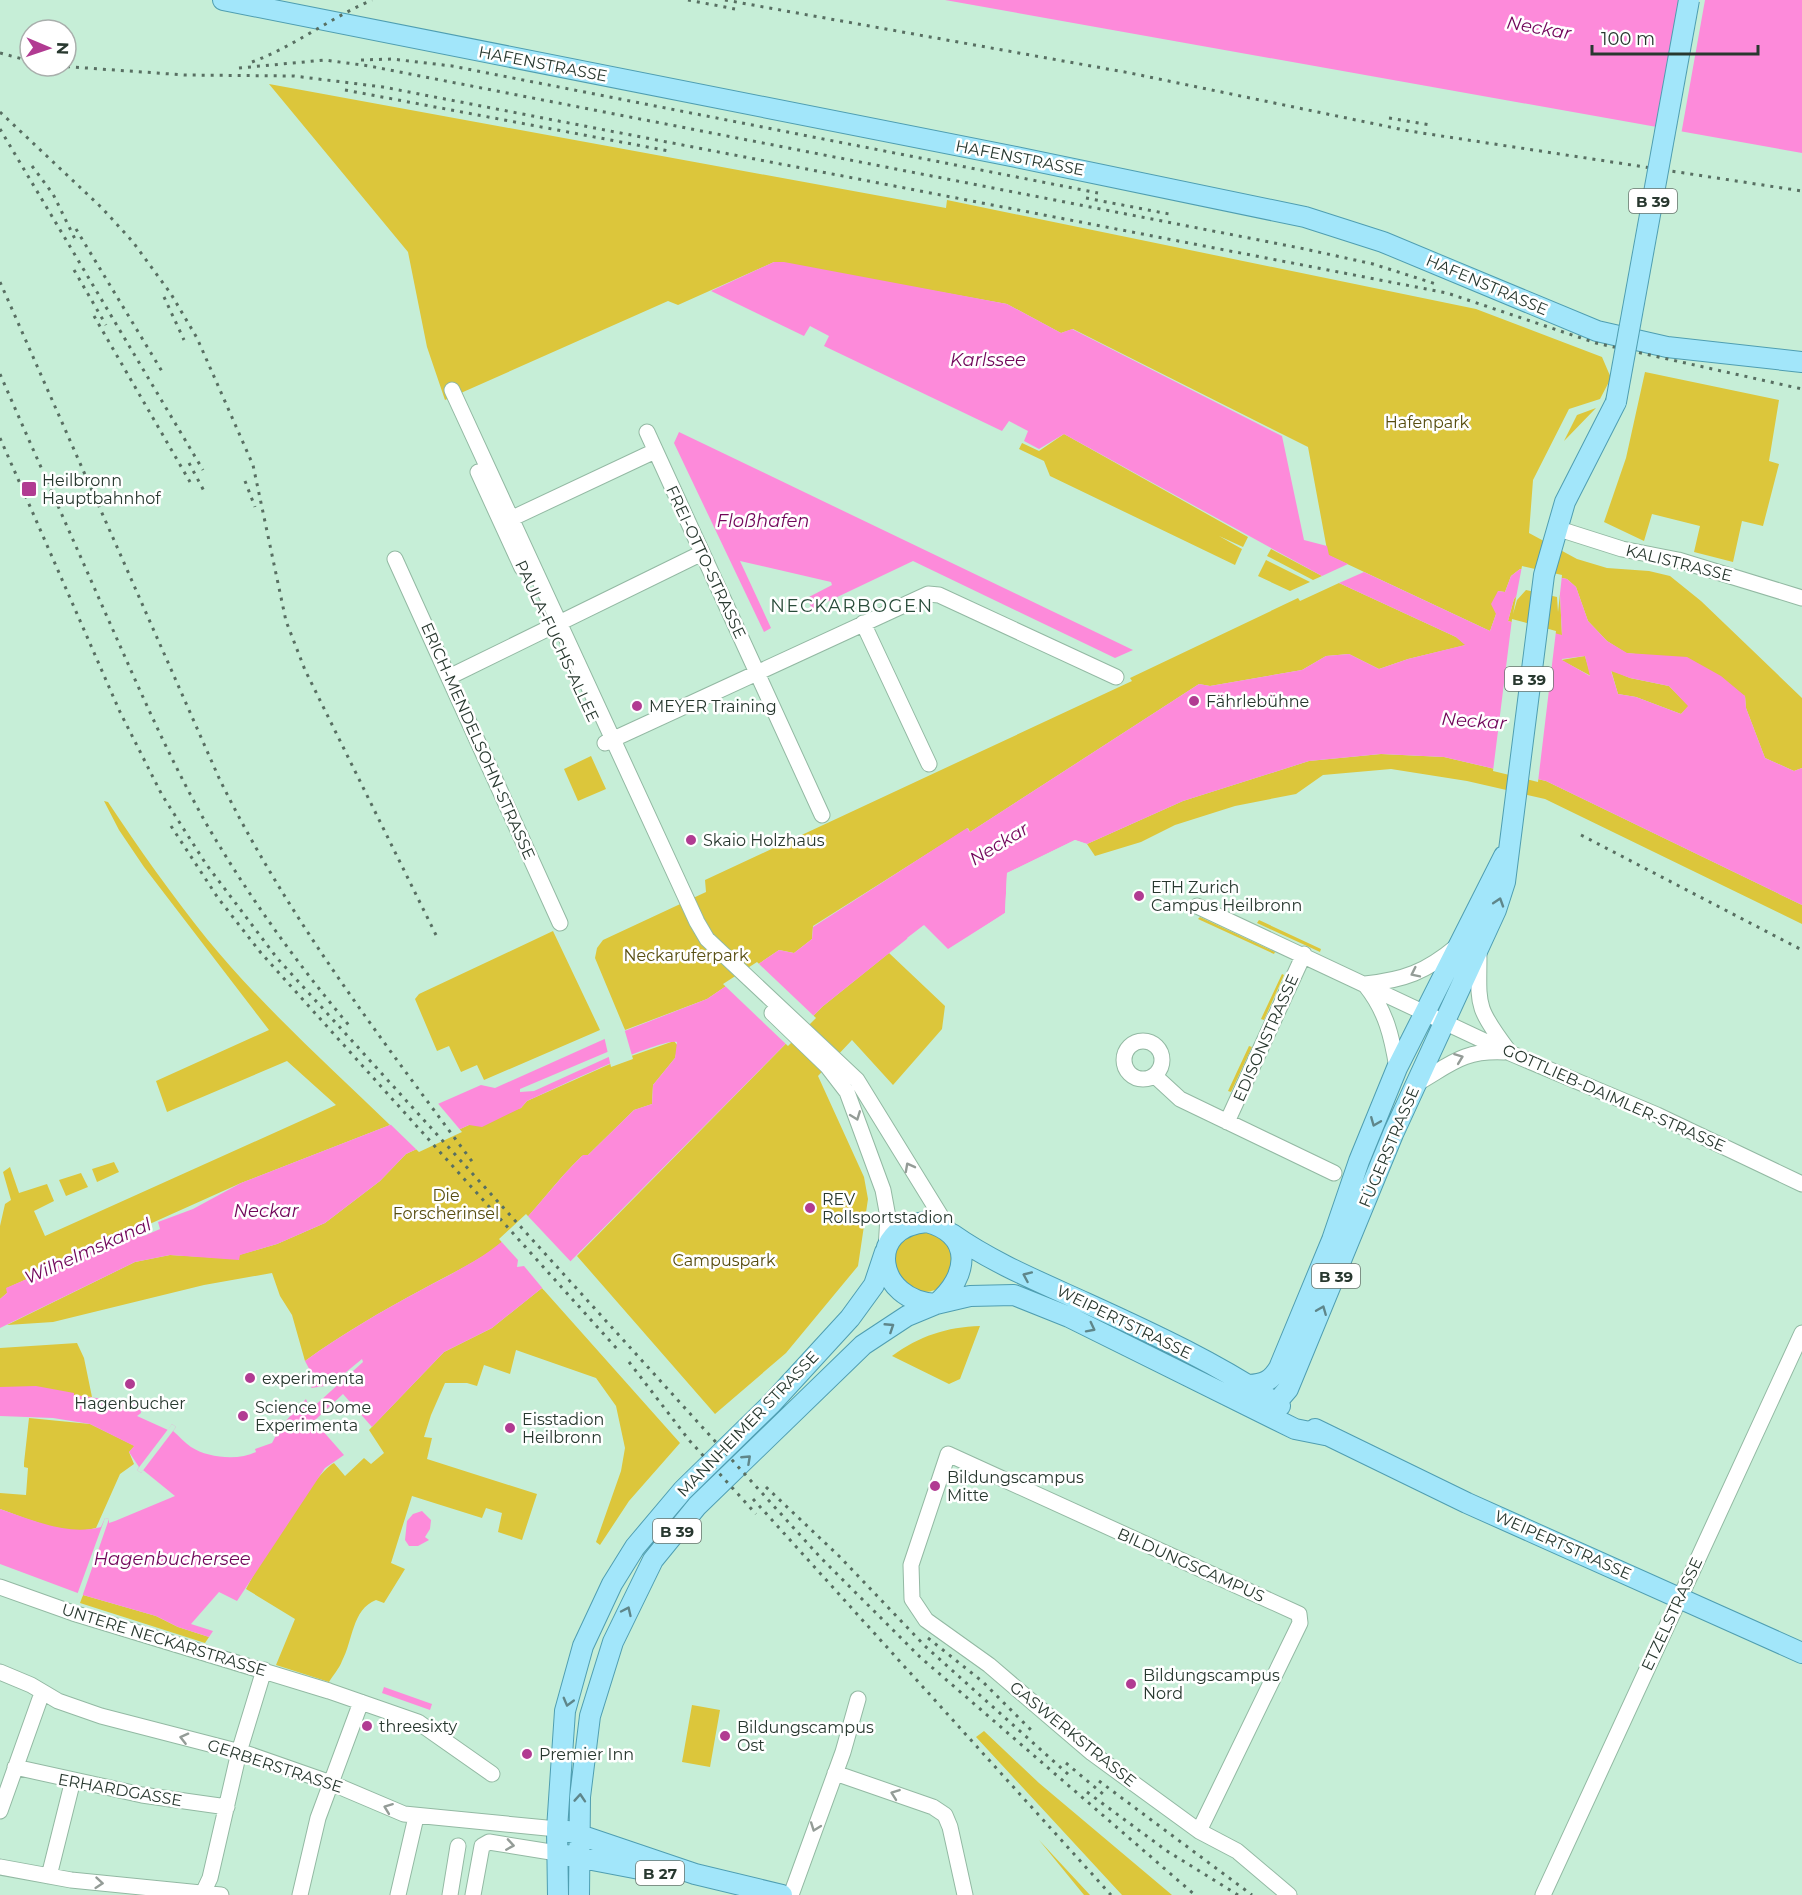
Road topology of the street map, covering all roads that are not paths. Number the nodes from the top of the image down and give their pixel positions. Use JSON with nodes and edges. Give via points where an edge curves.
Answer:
{"nodes":[{"id":1,"x":223,"y":0,"type":"edge"},
{"id":2,"x":1689,"y":0,"type":"edge"},
{"id":3,"x":1802,"y":362,"type":"edge"},
{"id":4,"x":448,"y":392,"type":"dead end"},
{"id":5,"x":647,"y":432,"type":"dead end"},
{"id":6,"x":655,"y":451,"type":"junction"},
{"id":7,"x":506,"y":521,"type":"junction"},
{"id":8,"x":1554,"y":537,"type":"junction"},
{"id":9,"x":702,"y":553,"type":"junction"},
{"id":10,"x":395,"y":559,"type":"dead end"},
{"id":11,"x":1802,"y":598,"type":"edge"},
{"id":12,"x":863,"y":623,"type":"junction"},
{"id":13,"x":554,"y":625,"type":"junction"},
{"id":14,"x":757,"y":672,"type":"junction"},
{"id":15,"x":449,"y":677,"type":"junction"},
{"id":16,"x":1116,"y":678,"type":"dead end"},
{"id":17,"x":609,"y":742,"type":"junction"},
{"id":18,"x":929,"y":764,"type":"dead end"},
{"id":19,"x":822,"y":815,"type":"dead end"},
{"id":20,"x":1507,"y":850,"type":"junction"},
{"id":21,"x":1197,"y":906,"type":"dead end"},
{"id":22,"x":560,"y":924,"type":"dead end"},
{"id":23,"x":1459,"y":945,"type":"junction"},
{"id":24,"x":1479,"y":951,"type":"junction"},
{"id":25,"x":1304,"y":954,"type":"junction"},
{"id":26,"x":1365,"y":984,"type":"junction"},
{"id":27,"x":1425,"y":1013,"type":"junction"},
{"id":28,"x":1444,"y":1022,"type":"junction"},
{"id":29,"x":1510,"y":1053,"type":"junction"},
{"id":30,"x":831,"y":1062,"type":"junction"},
{"id":31,"x":1397,"y":1068,"type":"junction"},
{"id":32,"x":1155,"y":1076,"type":"dead end"},
{"id":33,"x":1416,"y":1084,"type":"junction"},
{"id":34,"x":1227,"y":1122,"type":"junction"},
{"id":35,"x":1334,"y":1173,"type":"dead end"},
{"id":36,"x":1802,"y":1184,"type":"edge"},
{"id":37,"x":952,"y":1234,"type":"junction"},
{"id":38,"x":885,"y":1252,"type":"junction"},
{"id":39,"x":936,"y":1304,"type":"junction"},
{"id":40,"x":1802,"y":1333,"type":"edge"},
{"id":41,"x":1243,"y":1392,"type":"junction"},
{"id":42,"x":1276,"y":1403,"type":"junction"},
{"id":43,"x":1325,"y":1435,"type":"junction"},
{"id":44,"x":918,"y":1541,"type":"joint"},
{"id":45,"x":0,"y":1587,"type":"edge"},
{"id":46,"x":1680,"y":1597,"type":"junction"},
{"id":47,"x":1802,"y":1653,"type":"edge"},
{"id":48,"x":264,"y":1670,"type":"junction"},
{"id":49,"x":0,"y":1672,"type":"edge"},
{"id":50,"x":576,"y":1672,"type":"junction"},
{"id":51,"x":600,"y":1680,"type":"junction"},
{"id":52,"x":42,"y":1693,"type":"junction"},
{"id":53,"x":858,"y":1699,"type":"dead end"},
{"id":54,"x":361,"y":1702,"type":"junction"},
{"id":55,"x":239,"y":1752,"type":"junction"},
{"id":56,"x":15,"y":1767,"type":"junction"},
{"id":57,"x":835,"y":1773,"type":"junction"},
{"id":58,"x":492,"y":1774,"type":"dead end"},
{"id":59,"x":72,"y":1780,"type":"junction"},
{"id":60,"x":331,"y":1783,"type":"junction"},
{"id":61,"x":3,"y":1790,"type":"edge"},
{"id":62,"x":227,"y":1807,"type":"junction"},
{"id":63,"x":0,"y":1811,"type":"edge"},
{"id":64,"x":416,"y":1817,"type":"junction"},
{"id":65,"x":472,"y":1820,"type":"junction"},
{"id":66,"x":557,"y":1829,"type":"junction"},
{"id":67,"x":1199,"y":1832,"type":"junction"},
{"id":68,"x":578,"y":1834,"type":"junction"},
{"id":69,"x":458,"y":1846,"type":"dead end"},
{"id":70,"x":482,"y":1846,"type":"junction"},
{"id":71,"x":557,"y":1853,"type":"junction"},
{"id":72,"x":578,"y":1857,"type":"junction"},
{"id":73,"x":0,"y":1868,"type":"edge"},
{"id":74,"x":49,"y":1876,"type":"junction"},
{"id":75,"x":742,"y":1886,"type":"junction"},
{"id":76,"x":69,"y":1888,"type":"edge"},
{"id":77,"x":202,"y":1894,"type":"edge"},
{"id":78,"x":221,"y":1895,"type":"edge"},
{"id":79,"x":300,"y":1895,"type":"edge"},
{"id":80,"x":398,"y":1895,"type":"edge"},
{"id":81,"x":450,"y":1895,"type":"edge"},
{"id":82,"x":473,"y":1895,"type":"edge"},
{"id":83,"x":558,"y":1895,"type":"edge"},
{"id":84,"x":579,"y":1895,"type":"edge"},
{"id":85,"x":782,"y":1895,"type":"edge"},
{"id":86,"x":791,"y":1895,"type":"edge"},
{"id":87,"x":965,"y":1895,"type":"edge"},
{"id":88,"x":1289,"y":1895,"type":"edge"},
{"id":89,"x":1543,"y":1895,"type":"edge"}],
"edges":[{"from":1,"to":3,"type":"main road","name":"HAFENSTRASSE","via":[[1305,217],[1383,242],[1597,330],[1667,346]]},
{"from":2,"to":8,"type":"main road","number":"B 39","bridge":true,"via":[[1616,402],[1575,480]]},
{"from":4,"to":7,"type":"street","name":"PAULA-FUCHS-ALLEE"},
{"from":5,"to":6,"type":"street","name":"FREI-OTTO-STRASSE"},
{"from":6,"to":7,"type":"street"},
{"from":6,"to":9,"type":"street","name":"FREI-OTTO-STRASSE"},
{"from":7,"to":13,"type":"street","name":"PAULA-FUCHS-ALLEE"},
{"from":8,"to":11,"type":"street","name":"KALISTRASSE","via":[[1678,560]]},
{"from":8,"to":20,"type":"main road","name":"FÜGERSTRASSE","number":"B 39","via":[[1537,616]]},
{"from":9,"to":13,"type":"street"},
{"from":9,"to":14,"type":"street","name":"FREI-OTTO-STRASSE"},
{"from":10,"to":15,"type":"street","name":"ERICH-MENDELSOHN-STRASSE"},
{"from":12,"to":14,"type":"street"},
{"from":12,"to":16,"type":"street","via":[[918,597],[939,595]]},
{"from":12,"to":18,"type":"street"},
{"from":13,"to":15,"type":"street"},
{"from":13,"to":17,"type":"street","name":"PAULA-FUCHS-ALLEE"},
{"from":14,"to":17,"type":"street"},
{"from":14,"to":19,"type":"street","name":"FREI-OTTO-STRASSE"},
{"from":15,"to":22,"type":"street","name":"ERICH-MENDELSOHN-STRASSE"},
{"from":17,"to":30,"type":"street","name":"PAULA-FUCHS-ALLEE","via":[[674,886],[705,942]]},
{"from":20,"to":23,"type":"main road","name":"FÜGERSTRASSE","number":"B 39"},
{"from":24,"to":20,"type":"main road","name":"FÜGERSTRASSE","number":"B 39","one_way":true,"via":[[1505,882]]},
{"from":21,"to":25,"type":"street","name":"EDISONSTRASSE"},
{"from":23,"to":26,"type":"street","one_way":true,"via":[[1404,979]]},
{"from":23,"to":27,"type":"main road","name":"FÜGERSTRASSE","number":"B 39"},
{"from":24,"to":28,"type":"main road","name":"FÜGERSTRASSE","number":"B 39"},
{"from":24,"to":29,"type":"street","via":[[1479,1005]]},
{"from":25,"to":26,"type":"street","name":"EDISONSTRASSE"},
{"from":25,"to":34,"type":"street","name":"EDISONSTRASSE"},
{"from":26,"to":27,"type":"street","name":"EDISONSTRASSE"},
{"from":26,"to":31,"type":"street","via":[[1390,1030]]},
{"from":27,"to":28,"type":"street","name":"GOTTLIEB-DAIMLER-STRASSE"},
{"from":27,"to":31,"type":"main road","name":"FÜGERSTRASSE","number":"B 39"},
{"from":28,"to":29,"type":"street","name":"GOTTLIEB-DAIMLER-STRASSE"},
{"from":28,"to":33,"type":"main road","name":"FÜGERSTRASSE","number":"B 39"},
{"from":33,"to":29,"type":"street","one_way":true,"via":[[1463,1055],[1486,1051]]},
{"from":29,"to":36,"type":"street","name":"GOTTLIEB-DAIMLER-STRASSE","via":[[1657,1115]]},
{"from":37,"to":30,"type":"street","one_way":true,"via":[[857,1080]]},
{"from":30,"to":38,"type":"street","name":"MANNHEIMER STRASSE","one_way":true,"via":[[847,1092],[884,1191],[888,1216]]},
{"from":31,"to":41,"type":"main road","name":"FÜGERSTRASSE","number":"B 39","one_way":true,"via":[[1279,1368],[1264,1384]]},
{"from":32,"to":34,"type":"street","name":"EDISONSTRASSE","via":[[1176,1096]]},
{"from":42,"to":33,"type":"main road","name":"FÜGERSTRASSE","number":"B 39","one_way":true,"via":[[1284,1397],[1299,1364]]},
{"from":34,"to":35,"type":"street","name":"EDISONSTRASSE"},
{"from":37,"to":38,"type":"main road","number":"B 39","via":[[934,1224],[913,1223],[891,1239]]},
{"from":37,"to":39,"type":"main road","via":[[962,1257],[961,1270],[948,1294]]},
{"from":41,"to":37,"type":"main road","name":"WEIPERTSTRASSE","number":"B 39","one_way":true,"via":[[1118,1317],[982,1256]]},
{"from":38,"to":39,"type":"main road","via":[[885,1268],[891,1283],[903,1295]]},
{"from":38,"to":50,"type":"main road","name":"MANNHEIMER STRASSE","number":"B 39","via":[[874,1286],[850,1318],[772,1403],[682,1490],[635,1547],[612,1584]]},
{"from":39,"to":41,"type":"main road","name":"WEIPERTSTRASSE","number":"B 39","one_way":true,"via":[[1002,1293],[1026,1298]]},
{"from":51,"to":39,"type":"main road","name":"MANNHEIMER STRASSE","number":"B 39","one_way":true,"via":[[613,1642],[653,1560],[697,1506],[863,1345],[907,1316]]},
{"from":40,"to":46,"type":"street","name":"ETZELSTRASSE"},
{"from":41,"to":42,"type":"main road","name":"WEIPERTSTRASSE"},
{"from":41,"to":43,"type":"main road","name":"WEIPERTSTRASSE","via":[[1295,1429]]},
{"from":42,"to":43,"type":"main road","name":"WEIPERTSTRASSE"},
{"from":43,"to":46,"type":"main road","name":"WEIPERTSTRASSE"},
{"from":44,"to":67,"type":"street","name":"GASWERKSTRASSE","via":[[911,1565],[912,1599],[926,1620],[989,1665],[1085,1748]]},
{"from":44,"to":67,"type":"street","name":"BILDUNGSCAMPUS","via":[[948,1454],[1299,1614],[1300,1623]]},
{"from":45,"to":48,"type":"street","name":"UNTERE NECKARSTRASSE"},
{"from":46,"to":47,"type":"main road","name":"WEIPERTSTRASSE"},
{"from":46,"to":89,"type":"street","name":"ETZELSTRASSE"},
{"from":48,"to":54,"type":"street","name":"UNTERE NECKARSTRASSE"},
{"from":48,"to":55,"type":"street"},
{"from":49,"to":52,"type":"street","name":"GERBERSTRASSE"},
{"from":50,"to":51,"type":"main road"},
{"from":50,"to":66,"type":"main road","name":"MANNHEIMER STRASSE","number":"B 39","one_way":true,"via":[[565,1711]]},
{"from":68,"to":51,"type":"main road","name":"MANNHEIMER STRASSE","number":"B 39","one_way":true,"via":[[583,1761]]},
{"from":55,"to":52,"type":"street","name":"GERBERSTRASSE","one_way":true,"via":[[101,1716]]},
{"from":52,"to":56,"type":"street"},
{"from":53,"to":57,"type":"street"},
{"from":54,"to":58,"type":"street","name":"UNTERE NECKARSTRASSE","via":[[418,1722]]},
{"from":54,"to":60,"type":"street"},
{"from":55,"to":60,"type":"street","name":"GERBERSTRASSE"},
{"from":55,"to":62,"type":"street"},
{"from":56,"to":59,"type":"street","name":"ERHARDGASSE"},
{"from":56,"to":61,"type":"street"},
{"from":57,"to":86,"type":"street","one_way":true},
{"from":87,"to":57,"type":"street","one_way":true,"via":[[945,1815],[933,1807]]},
{"from":59,"to":62,"type":"street","name":"ERHARDGASSE","via":[[152,1797]]},
{"from":59,"to":74,"type":"street"},
{"from":64,"to":60,"type":"street","name":"GERBERSTRASSE","one_way":true},
{"from":60,"to":79,"type":"street","via":[[318,1818]]},
{"from":61,"to":63,"type":"street"},
{"from":62,"to":77,"type":"street","via":[[210,1878]]},
{"from":64,"to":65,"type":"street","name":"GERBERSTRASSE"},
{"from":64,"to":80,"type":"street"},
{"from":65,"to":66,"type":"street","name":"GERBERSTRASSE"},
{"from":65,"to":70,"type":"street"},
{"from":66,"to":68,"type":"main road"},
{"from":66,"to":71,"type":"main road","name":"MANNHEIMER STRASSE","number":"B 39"},
{"from":67,"to":88,"type":"street","name":"GASWERKSTRASSE","via":[[1237,1851]]},
{"from":68,"to":72,"type":"main road","name":"MANNHEIMER STRASSE","number":"B 39"},
{"from":68,"to":75,"type":"main road","via":[[665,1865]]},
{"from":69,"to":81,"type":"street"},
{"from":70,"to":71,"type":"street","one_way":true,"via":[[489,1842]]},
{"from":70,"to":82,"type":"street"},
{"from":71,"to":72,"type":"main road","number":"B 27"},
{"from":71,"to":83,"type":"main road","name":"MANNHEIMER STRASSE"},
{"from":72,"to":75,"type":"main road","number":"B 27"},
{"from":72,"to":84,"type":"main road","name":"MANNHEIMER STRASSE","number":"B 39"},
{"from":73,"to":74,"type":"street"},
{"from":74,"to":76,"type":"street"},
{"from":75,"to":85,"type":"main road","number":"B 27"},
{"from":76,"to":77,"type":"street","one_way":true},
{"from":77,"to":78,"type":"street"}]}
